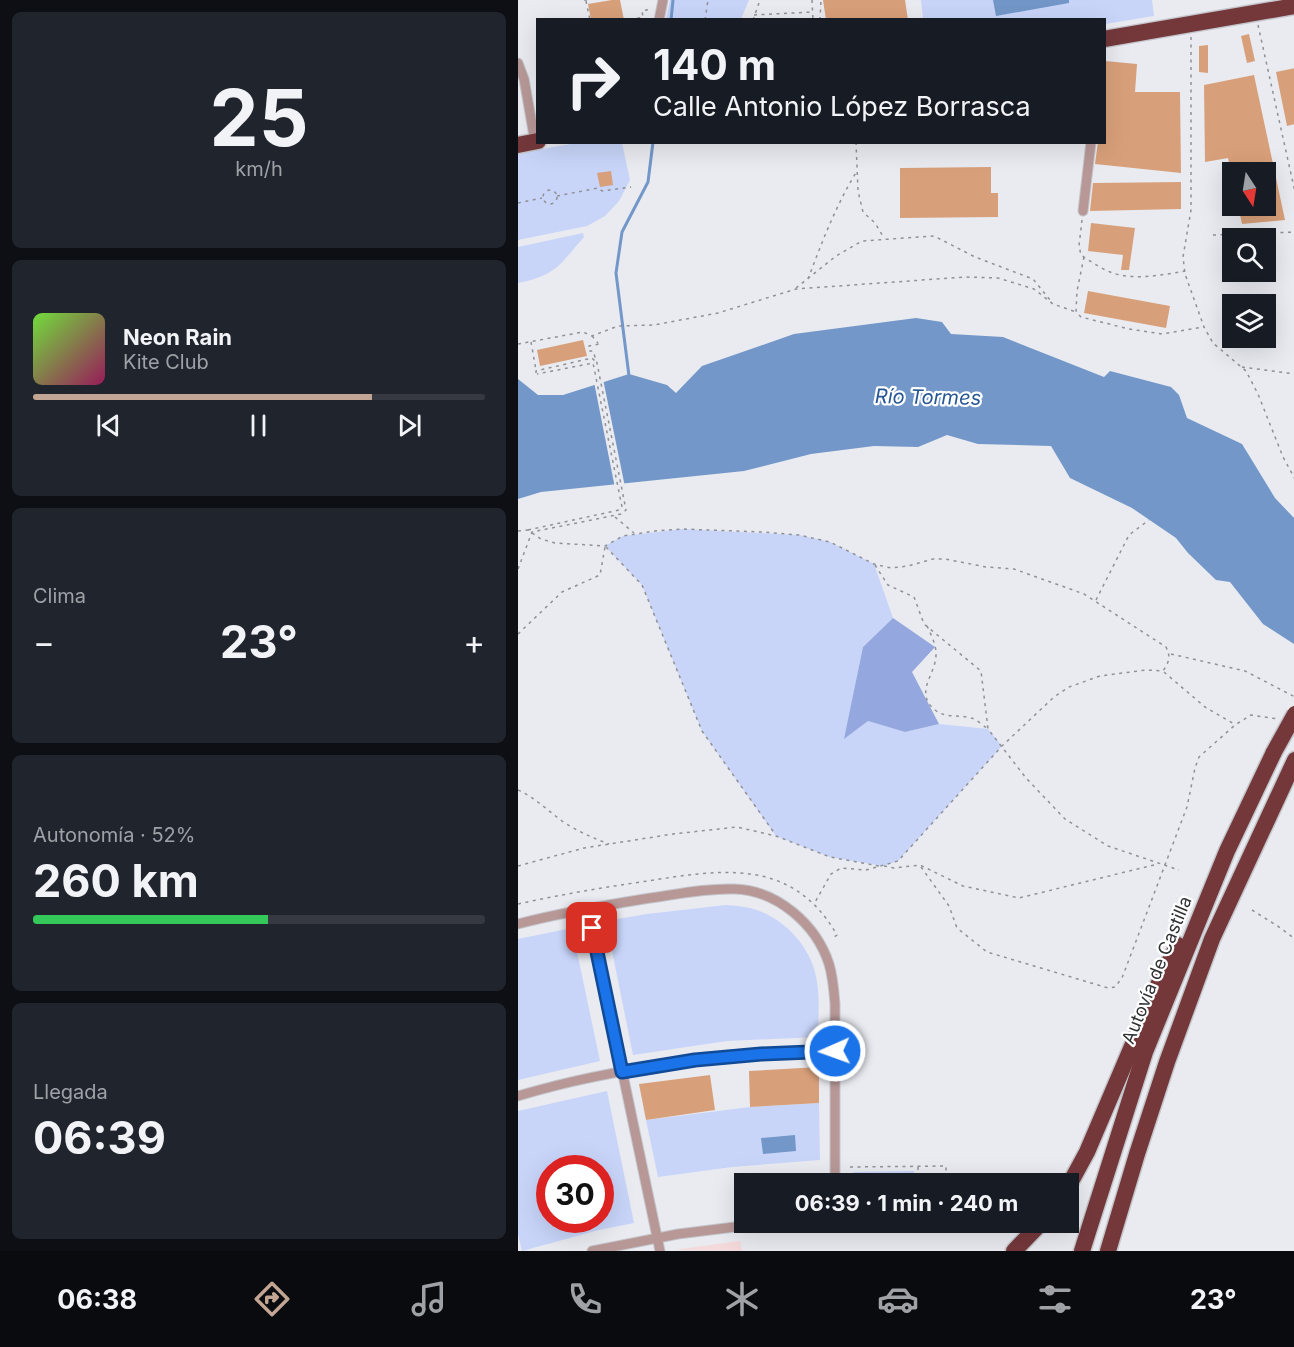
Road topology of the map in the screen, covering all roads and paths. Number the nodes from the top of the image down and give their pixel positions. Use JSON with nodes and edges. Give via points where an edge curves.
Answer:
{"nodes":[{"id":1,"x":585,"y":0,"type":"edge"},
{"id":2,"x":590,"y":0,"type":"edge"},
{"id":3,"x":663,"y":0,"type":"edge"},
{"id":4,"x":708,"y":0,"type":"edge"},
{"id":5,"x":760,"y":0,"type":"edge"},
{"id":6,"x":812,"y":0,"type":"edge"},
{"id":7,"x":821,"y":0,"type":"edge"},
{"id":8,"x":1295,"y":6,"type":"edge"},
{"id":9,"x":655,"y":8,"type":"dead end"},
{"id":10,"x":813,"y":12,"type":"junction"},
{"id":11,"x":1255,"y":13,"type":"junction"},
{"id":12,"x":754,"y":15,"type":"junction"},
{"id":13,"x":590,"y":18,"type":"edge"},
{"id":14,"x":643,"y":18,"type":"edge"},
{"id":15,"x":659,"y":18,"type":"edge"},
{"id":16,"x":705,"y":18,"type":"edge"},
{"id":17,"x":753,"y":18,"type":"edge"},
{"id":18,"x":813,"y":18,"type":"edge"},
{"id":19,"x":820,"y":18,"type":"edge"},
{"id":20,"x":1191,"y":24,"type":"junction"},
{"id":21,"x":1106,"y":39,"type":"edge"},
{"id":22,"x":518,"y":63,"type":"edge"},
{"id":23,"x":530,"y":142,"type":"edge"},
{"id":24,"x":856,"y":144,"type":"edge"},
{"id":25,"x":1091,"y":144,"type":"edge"},
{"id":26,"x":857,"y":171,"type":"junction"},
{"id":27,"x":631,"y":187,"type":"dead end"},
{"id":28,"x":1295,"y":192,"type":"edge"},
{"id":29,"x":557,"y":196,"type":"junction"},
{"id":30,"x":543,"y":198,"type":"junction"},
{"id":31,"x":518,"y":203,"type":"edge"},
{"id":32,"x":1083,"y":210,"type":"joint"},
{"id":33,"x":1295,"y":232,"type":"edge"},
{"id":34,"x":1212,"y":236,"type":"dead end"},
{"id":35,"x":884,"y":238,"type":"junction"},
{"id":36,"x":1084,"y":257,"type":"junction"},
{"id":37,"x":1185,"y":270,"type":"junction"},
{"id":38,"x":808,"y":279,"type":"junction"},
{"id":39,"x":796,"y":289,"type":"junction"},
{"id":40,"x":1052,"y":304,"type":"junction"},
{"id":41,"x":1076,"y":312,"type":"junction"},
{"id":42,"x":1204,"y":327,"type":"junction"},
{"id":43,"x":592,"y":336,"type":"junction"},
{"id":44,"x":531,"y":342,"type":"junction"},
{"id":45,"x":518,"y":344,"type":"edge"},
{"id":46,"x":597,"y":363,"type":"junction"},
{"id":47,"x":1241,"y":367,"type":"junction"},
{"id":48,"x":536,"y":372,"type":"junction"},
{"id":49,"x":1295,"y":374,"type":"edge"},
{"id":50,"x":1295,"y":479,"type":"edge"},
{"id":51,"x":614,"y":515,"type":"junction"},
{"id":52,"x":1149,"y":520,"type":"dead end"},
{"id":53,"x":528,"y":530,"type":"junction"},
{"id":54,"x":518,"y":531,"type":"edge"},
{"id":55,"x":532,"y":532,"type":"junction"},
{"id":56,"x":635,"y":534,"type":"junction"},
{"id":57,"x":605,"y":546,"type":"junction"},
{"id":58,"x":874,"y":564,"type":"junction"},
{"id":59,"x":518,"y":569,"type":"edge"},
{"id":60,"x":1095,"y":600,"type":"junction"},
{"id":61,"x":927,"y":626,"type":"junction"},
{"id":62,"x":518,"y":634,"type":"edge"},
{"id":63,"x":1170,"y":654,"type":"junction"},
{"id":64,"x":1163,"y":671,"type":"junction"},
{"id":65,"x":1295,"y":698,"type":"edge"},
{"id":66,"x":1288,"y":717,"type":"edge"},
{"id":67,"x":1235,"y":725,"type":"junction"},
{"id":68,"x":988,"y":729,"type":"junction"},
{"id":69,"x":1002,"y":746,"type":"junction"},
{"id":70,"x":1294,"y":762,"type":"edge"},
{"id":71,"x":518,"y":790,"type":"edge"},
{"id":72,"x":776,"y":836,"type":"junction"},
{"id":73,"x":610,"y":844,"type":"junction"},
{"id":74,"x":1227,"y":851,"type":"junction"},
{"id":75,"x":1158,"y":864,"type":"junction"},
{"id":76,"x":920,"y":865,"type":"junction"},
{"id":77,"x":518,"y":866,"type":"edge"},
{"id":78,"x":883,"y":866,"type":"junction"},
{"id":79,"x":1164,"y":866,"type":"junction"},
{"id":80,"x":1179,"y":870,"type":"dead end"},
{"id":81,"x":518,"y":904,"type":"edge"},
{"id":82,"x":814,"y":904,"type":"junction"},
{"id":83,"x":588,"y":908,"type":"junction"},
{"id":84,"x":1252,"y":910,"type":"dead end"},
{"id":85,"x":518,"y":924,"type":"edge"},
{"id":86,"x":833,"y":938,"type":"dead end"},
{"id":87,"x":1295,"y":939,"type":"edge"},
{"id":88,"x":835,"y":1051,"type":"junction"},
{"id":89,"x":622,"y":1072,"type":"junction"},
{"id":90,"x":518,"y":1096,"type":"edge"},
{"id":91,"x":918,"y":1166,"type":"junction"},
{"id":92,"x":850,"y":1167,"type":"dead end"},
{"id":93,"x":835,"y":1173,"type":"edge"},
{"id":94,"x":918,"y":1173,"type":"edge"},
{"id":95,"x":946,"y":1173,"type":"edge"},
{"id":96,"x":1075,"y":1173,"type":"edge"},
{"id":97,"x":734,"y":1226,"type":"edge"},
{"id":98,"x":1031,"y":1233,"type":"edge"},
{"id":99,"x":657,"y":1237,"type":"junction"},
{"id":100,"x":592,"y":1251,"type":"edge"},
{"id":101,"x":660,"y":1251,"type":"edge"},
{"id":102,"x":1014,"y":1251,"type":"edge"},
{"id":103,"x":1082,"y":1251,"type":"edge"},
{"id":104,"x":1108,"y":1251,"type":"edge"}],
"edges":[{"from":1,"to":2,"type":"path"},
{"from":1,"to":13,"type":"path"},
{"from":3,"to":15,"type":"street"},
{"from":4,"to":16,"type":"path"},
{"from":5,"to":12,"type":"path"},
{"from":6,"to":10,"type":"path"},
{"from":7,"to":19,"type":"path"},
{"from":8,"to":11,"type":"highway"},
{"from":9,"to":14,"type":"path","via":[[642,11]]},
{"from":10,"to":12,"type":"path"},
{"from":10,"to":18,"type":"path"},
{"from":11,"to":20,"type":"highway"},
{"from":11,"to":28,"type":"path"},
{"from":12,"to":17,"type":"path"},
{"from":20,"to":21,"type":"highway"},
{"from":20,"to":37,"type":"path","via":[[1190,210],[1183,256]]},
{"from":22,"to":23,"type":"street","via":[[524,79]]},
{"from":24,"to":26,"type":"path"},
{"from":25,"to":32,"type":"street"},
{"from":26,"to":35,"type":"path","via":[[863,212]]},
{"from":26,"to":38,"type":"path","via":[[829,225]]},
{"from":27,"to":29,"type":"path"},
{"from":29,"to":30,"type":"path","via":[[551,190]]},
{"from":29,"to":30,"type":"path","via":[[553,204]]},
{"from":30,"to":31,"type":"path"},
{"from":32,"to":36,"type":"path","via":[[1079,246]]},
{"from":33,"to":34,"type":"path"},
{"from":35,"to":38,"type":"path","via":[[850,246]]},
{"from":35,"to":40,"type":"path","via":[[934,236],[1033,279]]},
{"from":36,"to":37,"type":"path","via":[[1111,272],[1134,276]]},
{"from":36,"to":41,"type":"path"},
{"from":37,"to":42,"type":"path"},
{"from":38,"to":39,"type":"path"},
{"from":39,"to":40,"type":"path","via":[[965,276],[998,278],[1034,289]]},
{"from":39,"to":43,"type":"path","via":[[718,312],[654,326],[618,326]]},
{"from":40,"to":41,"type":"path"},
{"from":41,"to":42,"type":"path","via":[[1129,329],[1162,334]]},
{"from":42,"to":47,"type":"path","via":[[1213,343]]},
{"from":43,"to":44,"type":"path","via":[[583,332]]},
{"from":43,"to":46,"type":"path","via":[[599,344],[588,346]]},
{"from":44,"to":45,"type":"path"},
{"from":44,"to":48,"type":"path"},
{"from":46,"to":48,"type":"path","via":[[592,358]]},
{"from":46,"to":51,"type":"path","via":[[626,510]]},
{"from":47,"to":49,"type":"path"},
{"from":47,"to":50,"type":"path","via":[[1258,394]]},
{"from":48,"to":53,"type":"path","via":[[593,363],[621,503],[619,510]]},
{"from":51,"to":55,"type":"path"},
{"from":51,"to":56,"type":"path"},
{"from":52,"to":60,"type":"path","via":[[1129,535]]},
{"from":53,"to":54,"type":"path"},
{"from":53,"to":55,"type":"path"},
{"from":55,"to":57,"type":"path","via":[[555,543]]},
{"from":55,"to":59,"type":"path"},
{"from":56,"to":57,"type":"path"},
{"from":56,"to":58,"type":"path","via":[[682,529],[799,536],[830,543]]},
{"from":57,"to":62,"type":"path","via":[[600,575],[562,592]]},
{"from":57,"to":72,"type":"path","via":[[642,585],[702,731]]},
{"from":58,"to":60,"type":"path","via":[[891,568],[946,559],[1014,568]]},
{"from":58,"to":61,"type":"path","via":[[888,585],[914,597]]},
{"from":60,"to":63,"type":"path","via":[[1166,647]]},
{"from":61,"to":68,"type":"path","via":[[981,671]]},
{"from":61,"to":68,"type":"path","via":[[936,653],[934,669],[924,689],[927,700],[948,717],[971,718]]},
{"from":63,"to":64,"type":"path"},
{"from":63,"to":65,"type":"path","via":[[1245,671]]},
{"from":64,"to":67,"type":"path","via":[[1205,707]]},
{"from":64,"to":69,"type":"path","via":[[1100,676],[1070,687],[1037,710]]},
{"from":66,"to":67,"type":"path","via":[[1251,715]]},
{"from":66,"to":74,"type":"highway","name":"Autovía de Castilla","bridge":true},
{"from":67,"to":79,"type":"path","via":[[1199,757],[1187,807]]},
{"from":68,"to":69,"type":"path"},
{"from":69,"to":75,"type":"path","via":[[1065,819],[1108,846]]},
{"from":69,"to":78,"type":"path","via":[[898,861]]},
{"from":70,"to":104,"type":"highway","via":[[1212,939],[1160,1083]]},
{"from":71,"to":73,"type":"path","via":[[564,822]]},
{"from":72,"to":73,"type":"path","via":[[737,827]]},
{"from":72,"to":78,"type":"path","via":[[830,857]]},
{"from":73,"to":77,"type":"path"},
{"from":74,"to":96,"type":"highway","via":[[1162,976]]},
{"from":74,"to":103,"type":"highway","name":"Autovía de Castilla","via":[[1145,1052]]},
{"from":75,"to":76,"type":"path","via":[[1019,898],[963,886]]},
{"from":75,"to":79,"type":"path"},
{"from":76,"to":78,"type":"path"},
{"from":76,"to":79,"type":"path","via":[[948,906],[957,928],[987,952],[1108,988],[1115,987],[1122,978]]},
{"from":78,"to":82,"type":"path","via":[[866,870],[841,868],[831,874]]},
{"from":79,"to":80,"type":"path"},
{"from":81,"to":82,"type":"path","via":[[564,893],[726,871],[776,880]]},
{"from":82,"to":86,"type":"path","via":[[837,935]]},
{"from":83,"to":85,"type":"street"},
{"from":83,"to":88,"type":"street","via":[[700,890],[736,889],[778,902],[795,913],[814,934],[830,965]]},
{"from":83,"to":89,"type":"street"},
{"from":84,"to":87,"type":"path"},
{"from":88,"to":89,"type":"street","via":[[695,1060]]},
{"from":88,"to":93,"type":"street"},
{"from":89,"to":90,"type":"street"},
{"from":89,"to":99,"type":"street"},
{"from":91,"to":92,"type":"path"},
{"from":91,"to":94,"type":"path"},
{"from":91,"to":95,"type":"path","via":[[946,1166]]},
{"from":97,"to":99,"type":"street"},
{"from":98,"to":102,"type":"highway"},
{"from":99,"to":100,"type":"street"},
{"from":99,"to":101,"type":"street"}]}
